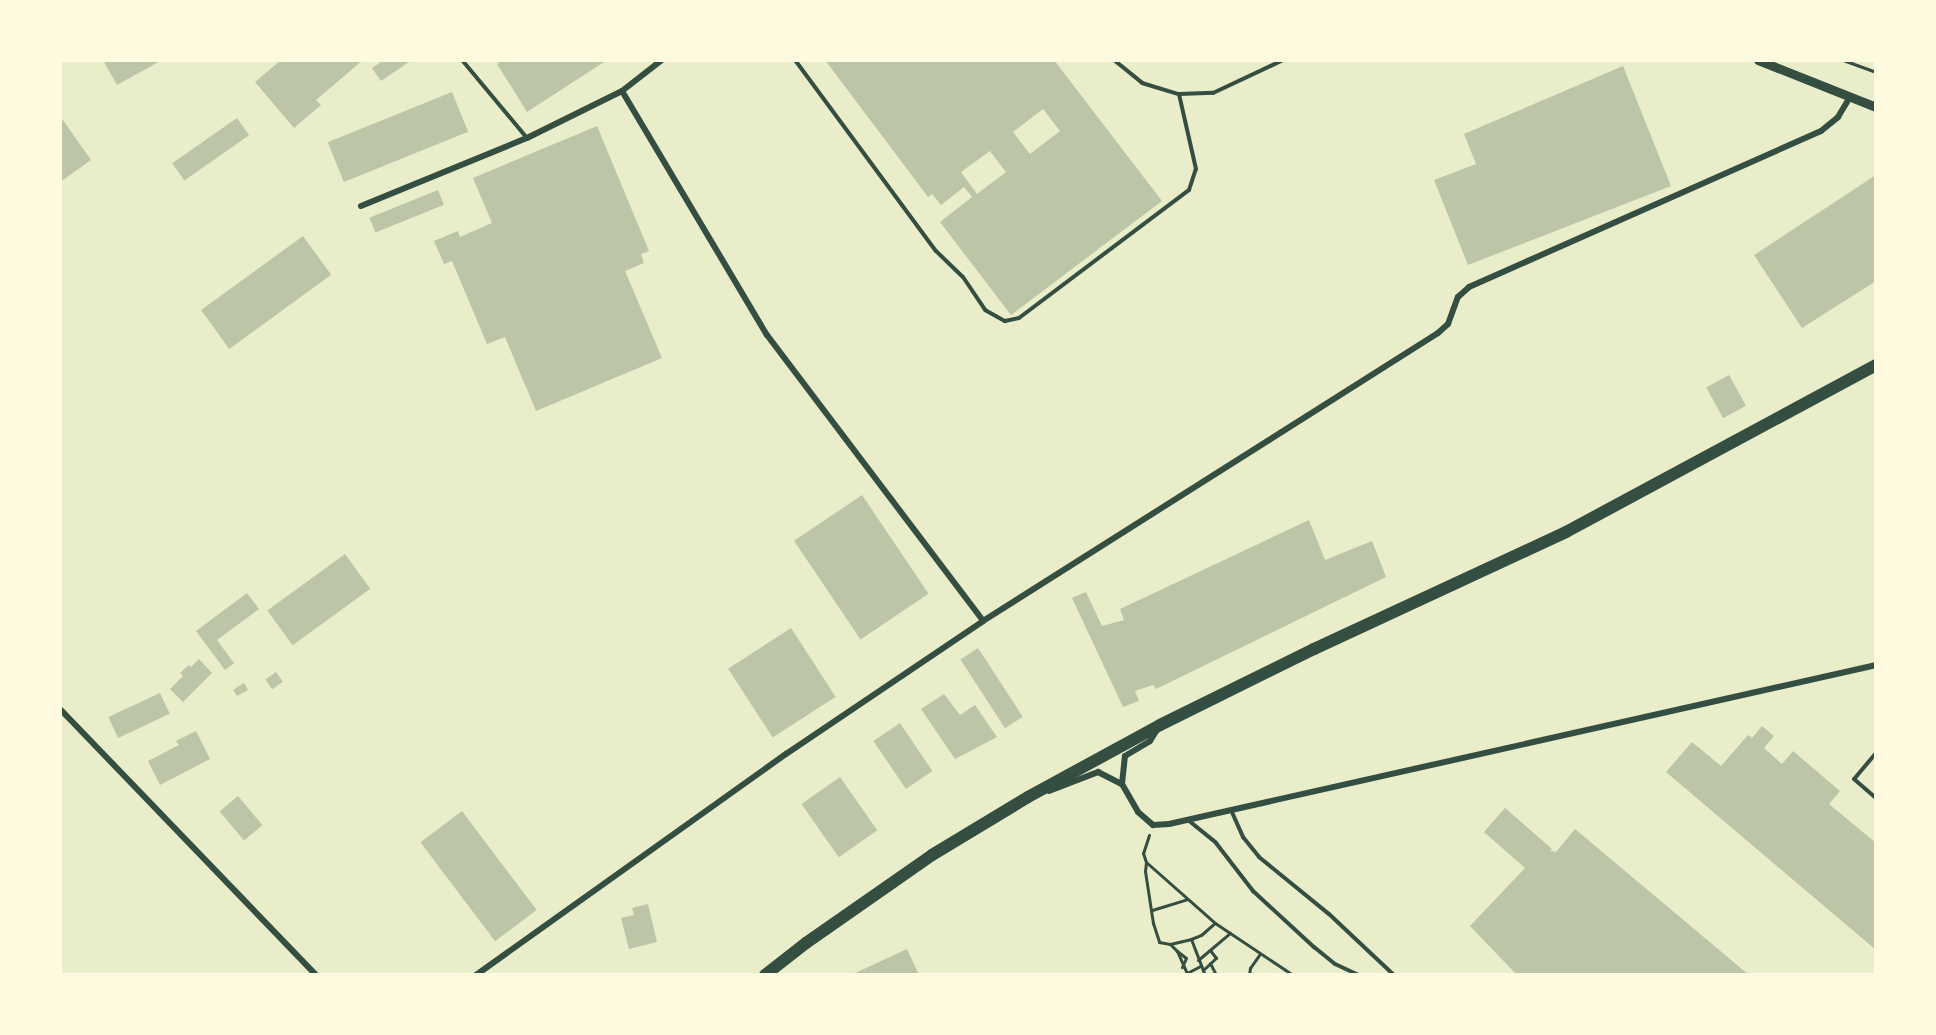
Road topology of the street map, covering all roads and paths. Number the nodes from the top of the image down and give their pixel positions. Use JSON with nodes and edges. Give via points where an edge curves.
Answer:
{"nodes":[{"id":1,"x":462,"y":60,"type":"edge"},
{"id":2,"x":662,"y":60,"type":"edge"},
{"id":3,"x":795,"y":60,"type":"edge"},
{"id":4,"x":1114,"y":60,"type":"edge"},
{"id":5,"x":1283,"y":60,"type":"edge"},
{"id":6,"x":1758,"y":60,"type":"edge"},
{"id":7,"x":1844,"y":60,"type":"edge"},
{"id":8,"x":1876,"y":72,"type":"edge"},
{"id":9,"x":622,"y":91,"type":"junction"},
{"id":10,"x":1179,"y":94,"type":"junction"},
{"id":11,"x":1851,"y":97,"type":"junction"},
{"id":12,"x":1876,"y":107,"type":"edge"},
{"id":13,"x":527,"y":138,"type":"junction"},
{"id":14,"x":362,"y":206,"type":"dead end"},
{"id":15,"x":1876,"y":365,"type":"edge"},
{"id":16,"x":983,"y":621,"type":"junction"},
{"id":17,"x":1876,"y":665,"type":"edge"},
{"id":18,"x":60,"y":709,"type":"edge"},
{"id":19,"x":1160,"y":725,"type":"junction"},
{"id":20,"x":1876,"y":753,"type":"edge"},
{"id":21,"x":1122,"y":784,"type":"junction"},
{"id":22,"x":1028,"y":797,"type":"junction"},
{"id":23,"x":1876,"y":798,"type":"edge"},
{"id":24,"x":1231,"y":810,"type":"junction"},
{"id":25,"x":1188,"y":819,"type":"junction"},
{"id":26,"x":1153,"y":825,"type":"junction"},
{"id":27,"x":1146,"y":862,"type":"junction"},
{"id":28,"x":1187,"y":899,"type":"junction"},
{"id":29,"x":1152,"y":910,"type":"junction"},
{"id":30,"x":1215,"y":923,"type":"junction"},
{"id":31,"x":1230,"y":933,"type":"junction"},
{"id":32,"x":1191,"y":939,"type":"junction"},
{"id":33,"x":1170,"y":944,"type":"junction"},
{"id":34,"x":1210,"y":950,"type":"junction"},
{"id":35,"x":1259,"y":955,"type":"junction"},
{"id":36,"x":1198,"y":960,"type":"junction"},
{"id":37,"x":1210,"y":963,"type":"junction"},
{"id":38,"x":1201,"y":968,"type":"junction"},
{"id":39,"x":1187,"y":974,"type":"edge"},
{"id":40,"x":316,"y":975,"type":"edge"},
{"id":41,"x":476,"y":975,"type":"edge"},
{"id":42,"x":765,"y":975,"type":"edge"},
{"id":43,"x":1205,"y":975,"type":"edge"},
{"id":44,"x":1216,"y":975,"type":"edge"},
{"id":45,"x":1250,"y":975,"type":"edge"},
{"id":46,"x":1293,"y":975,"type":"edge"},
{"id":47,"x":1359,"y":975,"type":"edge"},
{"id":48,"x":1394,"y":975,"type":"edge"}],
"edges":[{"from":1,"to":13,"type":"lane"},
{"from":2,"to":9,"type":"street"},
{"from":3,"to":10,"type":"lane","via":[[936,251],[963,277],[985,310],[1005,321],[1019,318],[1189,190],[1196,169]]},
{"from":4,"to":10,"type":"lane","via":[[1142,82]]},
{"from":5,"to":10,"type":"lane","via":[[1213,93]]},
{"from":6,"to":11,"type":"street"},
{"from":7,"to":8,"type":"path"},
{"from":9,"to":13,"type":"street"},
{"from":9,"to":16,"type":"street","via":[[767,335]]},
{"from":11,"to":12,"type":"street"},
{"from":11,"to":16,"type":"street","via":[[1838,117],[1821,130],[1469,287],[1458,297],[1448,324],[1438,333]]},
{"from":13,"to":14,"type":"street"},
{"from":15,"to":19,"type":"main road","via":[[1566,532]]},
{"from":16,"to":41,"type":"street","via":[[786,754]]},
{"from":17,"to":24,"type":"street"},
{"from":18,"to":40,"type":"street"},
{"from":19,"to":21,"type":"street","via":[[1150,741],[1125,756]]},
{"from":19,"to":22,"type":"main road"},
{"from":20,"to":23,"type":"lane","via":[[1854,779]]},
{"from":21,"to":22,"type":"street","via":[[1098,772]]},
{"from":21,"to":26,"type":"street","via":[[1138,812]]},
{"from":22,"to":42,"type":"main road","via":[[932,855]]},
{"from":24,"to":25,"type":"street"},
{"from":24,"to":48,"type":"lane","via":[[1243,837],[1259,857],[1329,914]]},
{"from":25,"to":26,"type":"street"},
{"from":25,"to":47,"type":"lane","via":[[1216,843],[1253,891],[1314,947],[1335,964]]},
{"from":26,"to":27,"type":"path","via":[[1143,853]]},
{"from":27,"to":28,"type":"path"},
{"from":27,"to":29,"type":"path"},
{"from":28,"to":29,"type":"path"},
{"from":28,"to":30,"type":"path"},
{"from":29,"to":33,"type":"path","via":[[1160,942]]},
{"from":30,"to":31,"type":"path"},
{"from":30,"to":32,"type":"path"},
{"from":31,"to":34,"type":"path"},
{"from":31,"to":35,"type":"path"},
{"from":32,"to":33,"type":"path"},
{"from":32,"to":36,"type":"path"},
{"from":33,"to":39,"type":"path"},
{"from":34,"to":36,"type":"path"},
{"from":34,"to":37,"type":"path","via":[[1216,958]]},
{"from":35,"to":45,"type":"path"},
{"from":35,"to":46,"type":"path"},
{"from":36,"to":38,"type":"path"},
{"from":37,"to":38,"type":"path"},
{"from":37,"to":44,"type":"path"},
{"from":38,"to":39,"type":"path"},
{"from":38,"to":43,"type":"path"}]}
